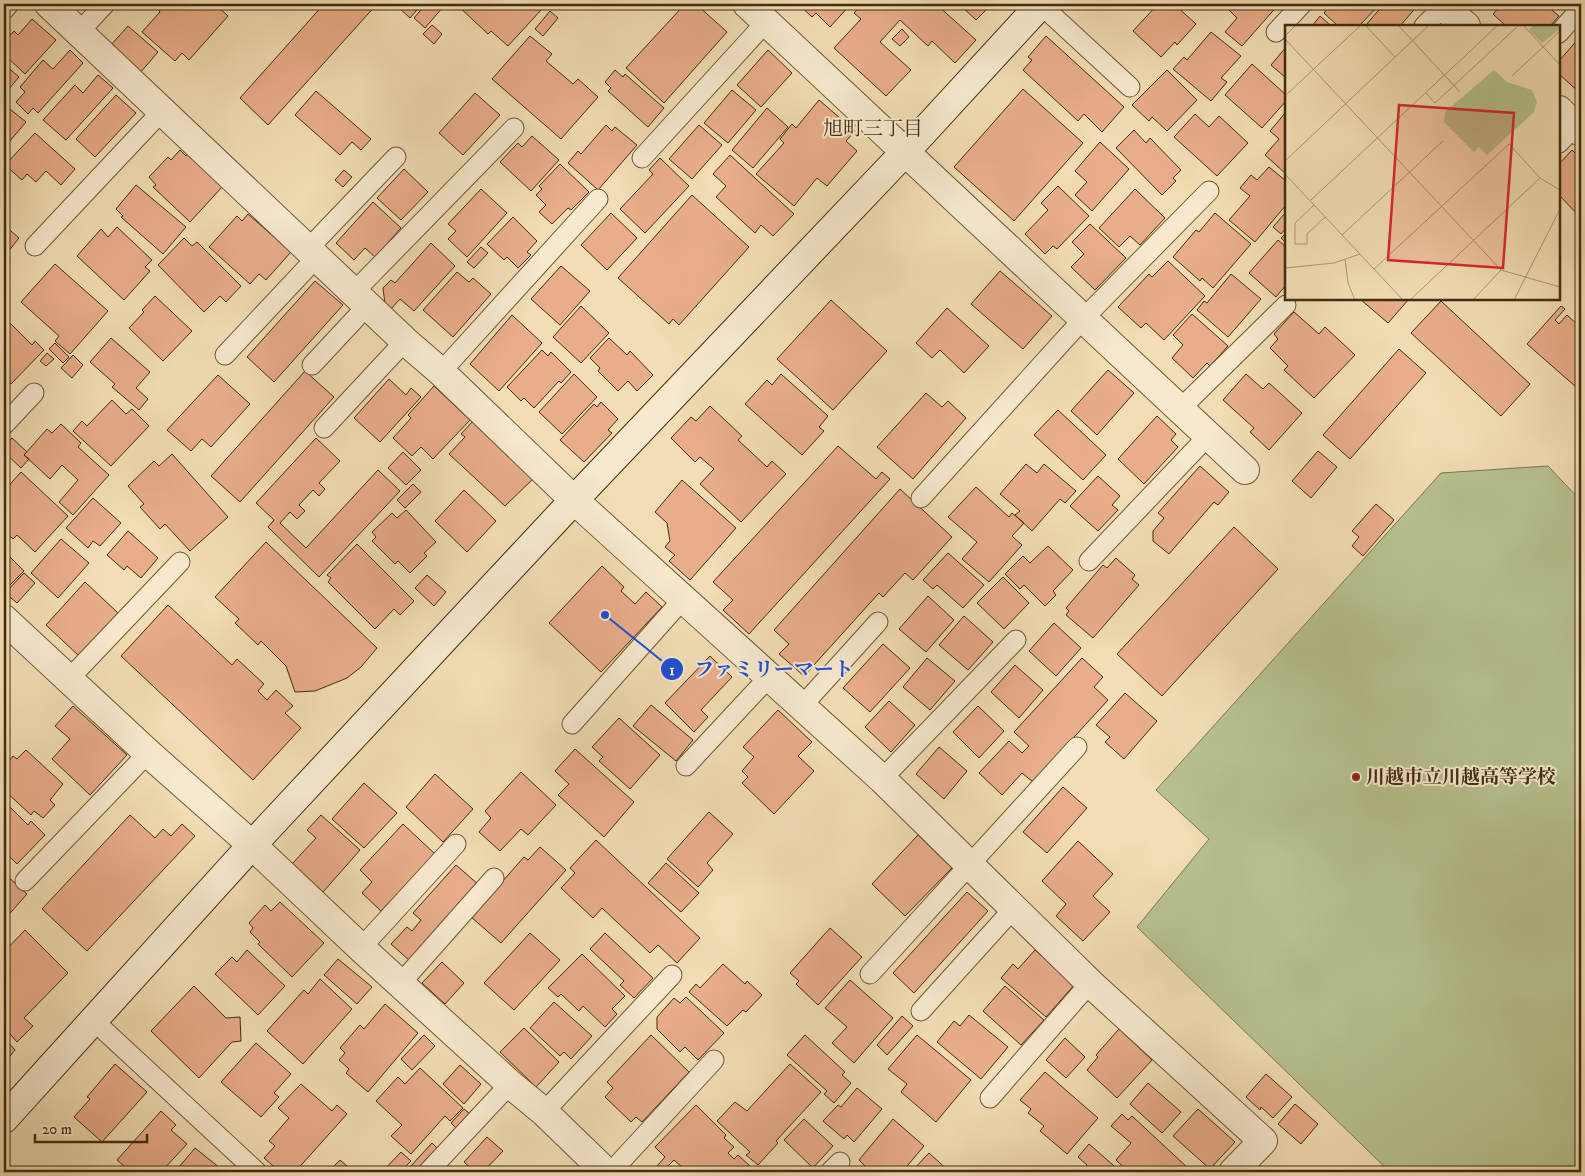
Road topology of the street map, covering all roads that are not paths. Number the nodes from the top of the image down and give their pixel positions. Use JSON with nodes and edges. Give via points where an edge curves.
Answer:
{"nodes":[{"id":1,"x":9,"y":4,"type":"edge"},
{"id":2,"x":49,"y":4,"type":"edge"},
{"id":3,"x":105,"y":4,"type":"edge"},
{"id":4,"x":1041,"y":4,"type":"edge"},
{"id":5,"x":1302,"y":4,"type":"edge"},
{"id":6,"x":1442,"y":5,"type":"edge"},
{"id":7,"x":1581,"y":8,"type":"edge"},
{"id":8,"x":4,"y":10,"type":"edge"},
{"id":9,"x":757,"y":13,"type":"edge"},
{"id":10,"x":1425,"y":25,"type":"edge"},
{"id":11,"x":1465,"y":25,"type":"edge"},
{"id":12,"x":79,"y":32,"type":"junction"},
{"id":13,"x":1276,"y":32,"type":"dead end"},
{"id":14,"x":1560,"y":32,"type":"edge"},
{"id":15,"x":1130,"y":87,"type":"dead end"},
{"id":16,"x":162,"y":111,"type":"junction"},
{"id":17,"x":514,"y":128,"type":"dead end"},
{"id":18,"x":905,"y":152,"type":"junction"},
{"id":19,"x":396,"y":157,"type":"dead end"},
{"id":20,"x":642,"y":158,"type":"dead end"},
{"id":21,"x":1209,"y":191,"type":"dead end"},
{"id":22,"x":598,"y":199,"type":"dead end"},
{"id":23,"x":35,"y":246,"type":"dead end"},
{"id":24,"x":312,"y":253,"type":"junction"},
{"id":25,"x":360,"y":298,"type":"junction"},
{"id":26,"x":1286,"y":304,"type":"dead end"},
{"id":27,"x":1083,"y":319,"type":"junction"},
{"id":28,"x":405,"y":341,"type":"junction"},
{"id":29,"x":225,"y":355,"type":"dead end"},
{"id":30,"x":312,"y":365,"type":"dead end"},
{"id":31,"x":442,"y":372,"type":"junction"},
{"id":32,"x":34,"y":393,"type":"dead end"},
{"id":33,"x":1180,"y":409,"type":"junction"},
{"id":34,"x":4,"y":425,"type":"edge"},
{"id":35,"x":324,"y":428,"type":"dead end"},
{"id":36,"x":1208,"y":436,"type":"junction"},
{"id":37,"x":1245,"y":470,"type":"dead end"},
{"id":38,"x":921,"y":498,"type":"dead end"},
{"id":39,"x":574,"y":500,"type":"junction"},
{"id":40,"x":1089,"y":560,"type":"dead end"},
{"id":41,"x":180,"y":562,"type":"dead end"},
{"id":42,"x":683,"y":598,"type":"junction"},
{"id":43,"x":4,"y":619,"type":"edge"},
{"id":44,"x":878,"y":622,"type":"dead end"},
{"id":45,"x":1016,"y":640,"type":"dead end"},
{"id":46,"x":769,"y":677,"type":"junction"},
{"id":47,"x":69,"y":679,"type":"junction"},
{"id":48,"x":802,"y":706,"type":"junction"},
{"id":49,"x":572,"y":724,"type":"dead end"},
{"id":50,"x":1077,"y":747,"type":"dead end"},
{"id":51,"x":148,"y":753,"type":"junction"},
{"id":52,"x":686,"y":766,"type":"dead end"},
{"id":53,"x":882,"y":779,"type":"junction"},
{"id":54,"x":456,"y":844,"type":"dead end"},
{"id":55,"x":252,"y":846,"type":"junction"},
{"id":56,"x":970,"y":864,"type":"junction"},
{"id":57,"x":494,"y":878,"type":"dead end"},
{"id":58,"x":25,"y":881,"type":"dead end"},
{"id":59,"x":1014,"y":908,"type":"junction"},
{"id":60,"x":361,"y":948,"type":"junction"},
{"id":61,"x":870,"y":974,"type":"dead end"},
{"id":62,"x":672,"y":975,"type":"dead end"},
{"id":63,"x":1090,"y":983,"type":"junction"},
{"id":64,"x":400,"y":984,"type":"junction"},
{"id":65,"x":921,"y":1011,"type":"dead end"},
{"id":66,"x":93,"y":1020,"type":"junction"},
{"id":67,"x":714,"y":1060,"type":"dead end"},
{"id":68,"x":510,"y":1084,"type":"junction"},
{"id":69,"x":990,"y":1098,"type":"dead end"},
{"id":70,"x":544,"y":1112,"type":"junction"},
{"id":71,"x":4,"y":1119,"type":"edge"},
{"id":72,"x":257,"y":1172,"type":"edge"},
{"id":73,"x":428,"y":1172,"type":"edge"},
{"id":74,"x":606,"y":1172,"type":"edge"},
{"id":75,"x":611,"y":1172,"type":"edge"},
{"id":76,"x":1234,"y":1172,"type":"edge"}],
"edges":[{"from":1,"to":8,"type":"lane"},
{"from":2,"to":12,"type":"street"},
{"from":3,"to":12,"type":"lane"},
{"from":4,"to":15,"type":"lane"},
{"from":4,"to":18,"type":"street"},
{"from":5,"to":13,"type":"lane"},
{"from":6,"to":10,"type":"lane"},
{"from":6,"to":11,"type":"street"},
{"from":7,"to":14,"type":"lane"},
{"from":9,"to":18,"type":"street"},
{"from":9,"to":20,"type":"lane"},
{"from":12,"to":16,"type":"street"},
{"from":16,"to":23,"type":"lane"},
{"from":16,"to":24,"type":"street"},
{"from":17,"to":25,"type":"lane"},
{"from":18,"to":27,"type":"street"},
{"from":18,"to":39,"type":"street"},
{"from":19,"to":24,"type":"lane"},
{"from":21,"to":27,"type":"lane"},
{"from":22,"to":31,"type":"lane"},
{"from":24,"to":25,"type":"street"},
{"from":24,"to":29,"type":"lane"},
{"from":25,"to":28,"type":"street"},
{"from":25,"to":30,"type":"lane"},
{"from":26,"to":33,"type":"lane"},
{"from":27,"to":33,"type":"street"},
{"from":27,"to":38,"type":"lane"},
{"from":28,"to":31,"type":"street"},
{"from":28,"to":35,"type":"lane"},
{"from":31,"to":39,"type":"street"},
{"from":32,"to":34,"type":"lane"},
{"from":33,"to":36,"type":"street"},
{"from":36,"to":37,"type":"street"},
{"from":36,"to":40,"type":"lane"},
{"from":39,"to":42,"type":"street"},
{"from":39,"to":55,"type":"street"},
{"from":41,"to":47,"type":"lane"},
{"from":42,"to":46,"type":"street"},
{"from":42,"to":49,"type":"lane"},
{"from":43,"to":47,"type":"street"},
{"from":44,"to":48,"type":"lane"},
{"from":45,"to":53,"type":"lane"},
{"from":46,"to":48,"type":"street"},
{"from":46,"to":52,"type":"lane"},
{"from":47,"to":51,"type":"street"},
{"from":48,"to":53,"type":"street"},
{"from":50,"to":56,"type":"lane"},
{"from":51,"to":55,"type":"street"},
{"from":51,"to":58,"type":"lane"},
{"from":53,"to":56,"type":"street"},
{"from":54,"to":60,"type":"lane"},
{"from":55,"to":60,"type":"street"},
{"from":55,"to":66,"type":"street"},
{"from":56,"to":59,"type":"street"},
{"from":56,"to":61,"type":"lane"},
{"from":57,"to":64,"type":"lane"},
{"from":59,"to":63,"type":"street"},
{"from":59,"to":65,"type":"lane"},
{"from":60,"to":64,"type":"street"},
{"from":62,"to":70,"type":"lane"},
{"from":63,"to":69,"type":"lane"},
{"from":63,"to":76,"type":"street","via":[[1263,1141]]},
{"from":64,"to":68,"type":"street"},
{"from":66,"to":71,"type":"street"},
{"from":66,"to":72,"type":"lane"},
{"from":67,"to":75,"type":"lane"},
{"from":68,"to":70,"type":"street"},
{"from":68,"to":73,"type":"lane"},
{"from":70,"to":74,"type":"street"}]}
